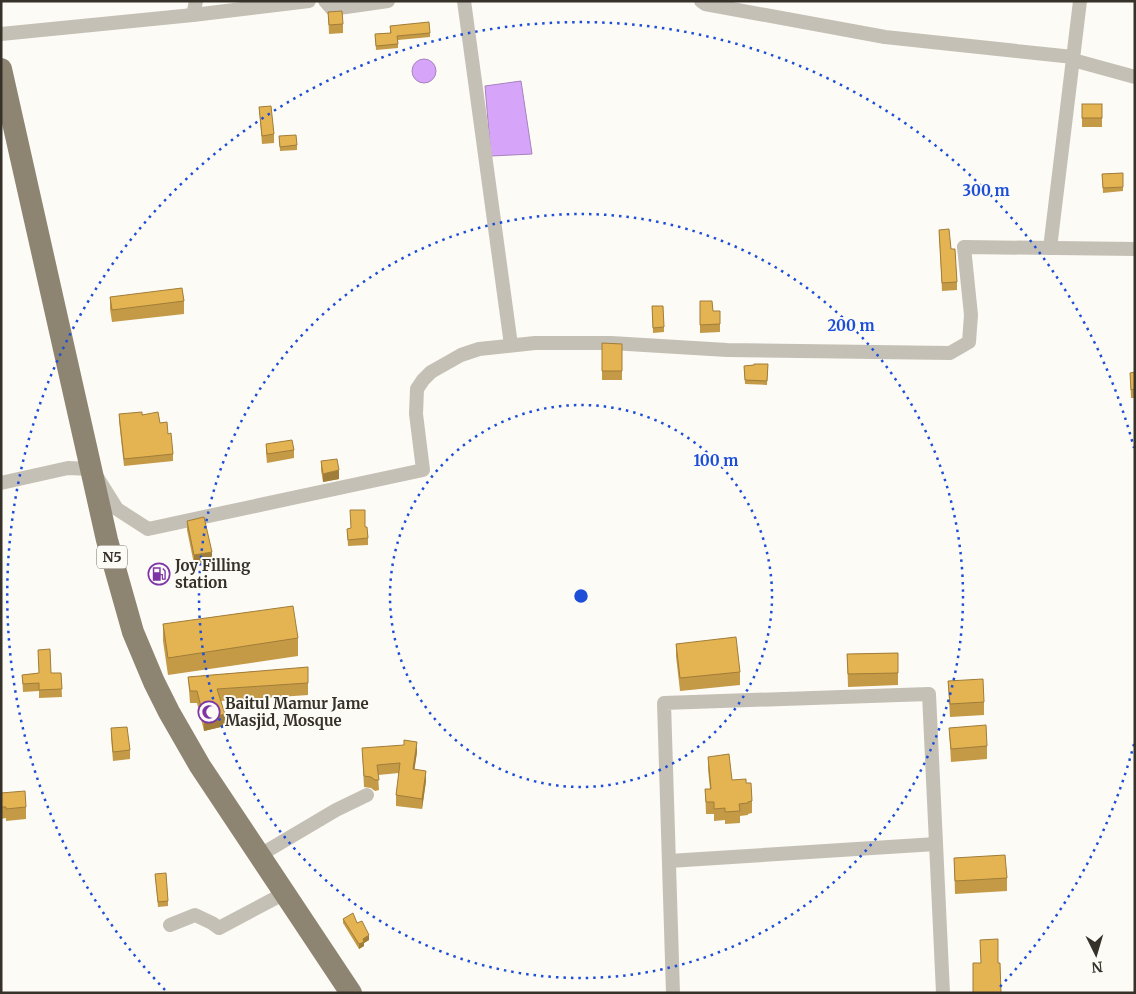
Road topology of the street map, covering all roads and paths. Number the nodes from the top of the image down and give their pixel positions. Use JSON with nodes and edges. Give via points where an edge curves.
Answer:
{"nodes":[{"id":1,"x":309,"y":1,"type":"edge"},
{"id":2,"x":325,"y":1,"type":"edge"},
{"id":3,"x":388,"y":1,"type":"edge"},
{"id":4,"x":464,"y":1,"type":"edge"},
{"id":5,"x":701,"y":1,"type":"edge"},
{"id":6,"x":1080,"y":1,"type":"edge"},
{"id":7,"x":195,"y":8,"type":"edge"},
{"id":8,"x":1,"y":34,"type":"edge"},
{"id":9,"x":1073,"y":58,"type":"junction"},
{"id":10,"x":1,"y":69,"type":"edge"},
{"id":11,"x":1135,"y":77,"type":"edge"},
{"id":12,"x":1050,"y":248,"type":"junction"},
{"id":13,"x":1135,"y":249,"type":"edge"},
{"id":14,"x":511,"y":345,"type":"junction"},
{"id":15,"x":92,"y":469,"type":"junction"},
{"id":16,"x":1,"y":483,"type":"edge"},
{"id":17,"x":367,"y":795,"type":"dead end"},
{"id":18,"x":936,"y":844,"type":"junction"},
{"id":19,"x":260,"y":855,"type":"junction"},
{"id":20,"x":669,"y":861,"type":"junction"},
{"id":21,"x":285,"y":893,"type":"junction"},
{"id":22,"x":170,"y":925,"type":"dead end"},
{"id":23,"x":351,"y":993,"type":"edge"},
{"id":24,"x":673,"y":993,"type":"edge"},
{"id":25,"x":943,"y":993,"type":"edge"}],
"edges":[{"from":1,"to":7,"type":"street"},
{"from":2,"to":3,"type":"street","via":[[332,9]]},
{"from":4,"to":14,"type":"street"},
{"from":5,"to":9,"type":"street","via":[[885,37]]},
{"from":6,"to":9,"type":"street"},
{"from":7,"to":8,"type":"street"},
{"from":9,"to":11,"type":"street"},
{"from":9,"to":12,"type":"street"},
{"from":10,"to":15,"type":"highway","number":"N5"},
{"from":12,"to":13,"type":"street"},
{"from":12,"to":14,"type":"street","via":[[964,247],[971,315],[969,342],[950,353],[727,350],[611,343]]},
{"from":14,"to":15,"type":"street","via":[[461,355],[430,372],[423,380],[418,389],[416,414],[423,470],[148,529],[118,509]]},
{"from":15,"to":16,"type":"street","via":[[68,468]]},
{"from":15,"to":19,"type":"highway","number":"N5","via":[[120,588],[146,664],[184,740]]},
{"from":17,"to":19,"type":"street"},
{"from":18,"to":20,"type":"street"},
{"from":18,"to":20,"type":"street","via":[[929,694],[664,703]]},
{"from":18,"to":25,"type":"street"},
{"from":19,"to":21,"type":"highway","number":"N5"},
{"from":20,"to":24,"type":"street"},
{"from":21,"to":22,"type":"street","via":[[219,928],[195,915]]},
{"from":21,"to":23,"type":"highway","number":"N5"}]}
